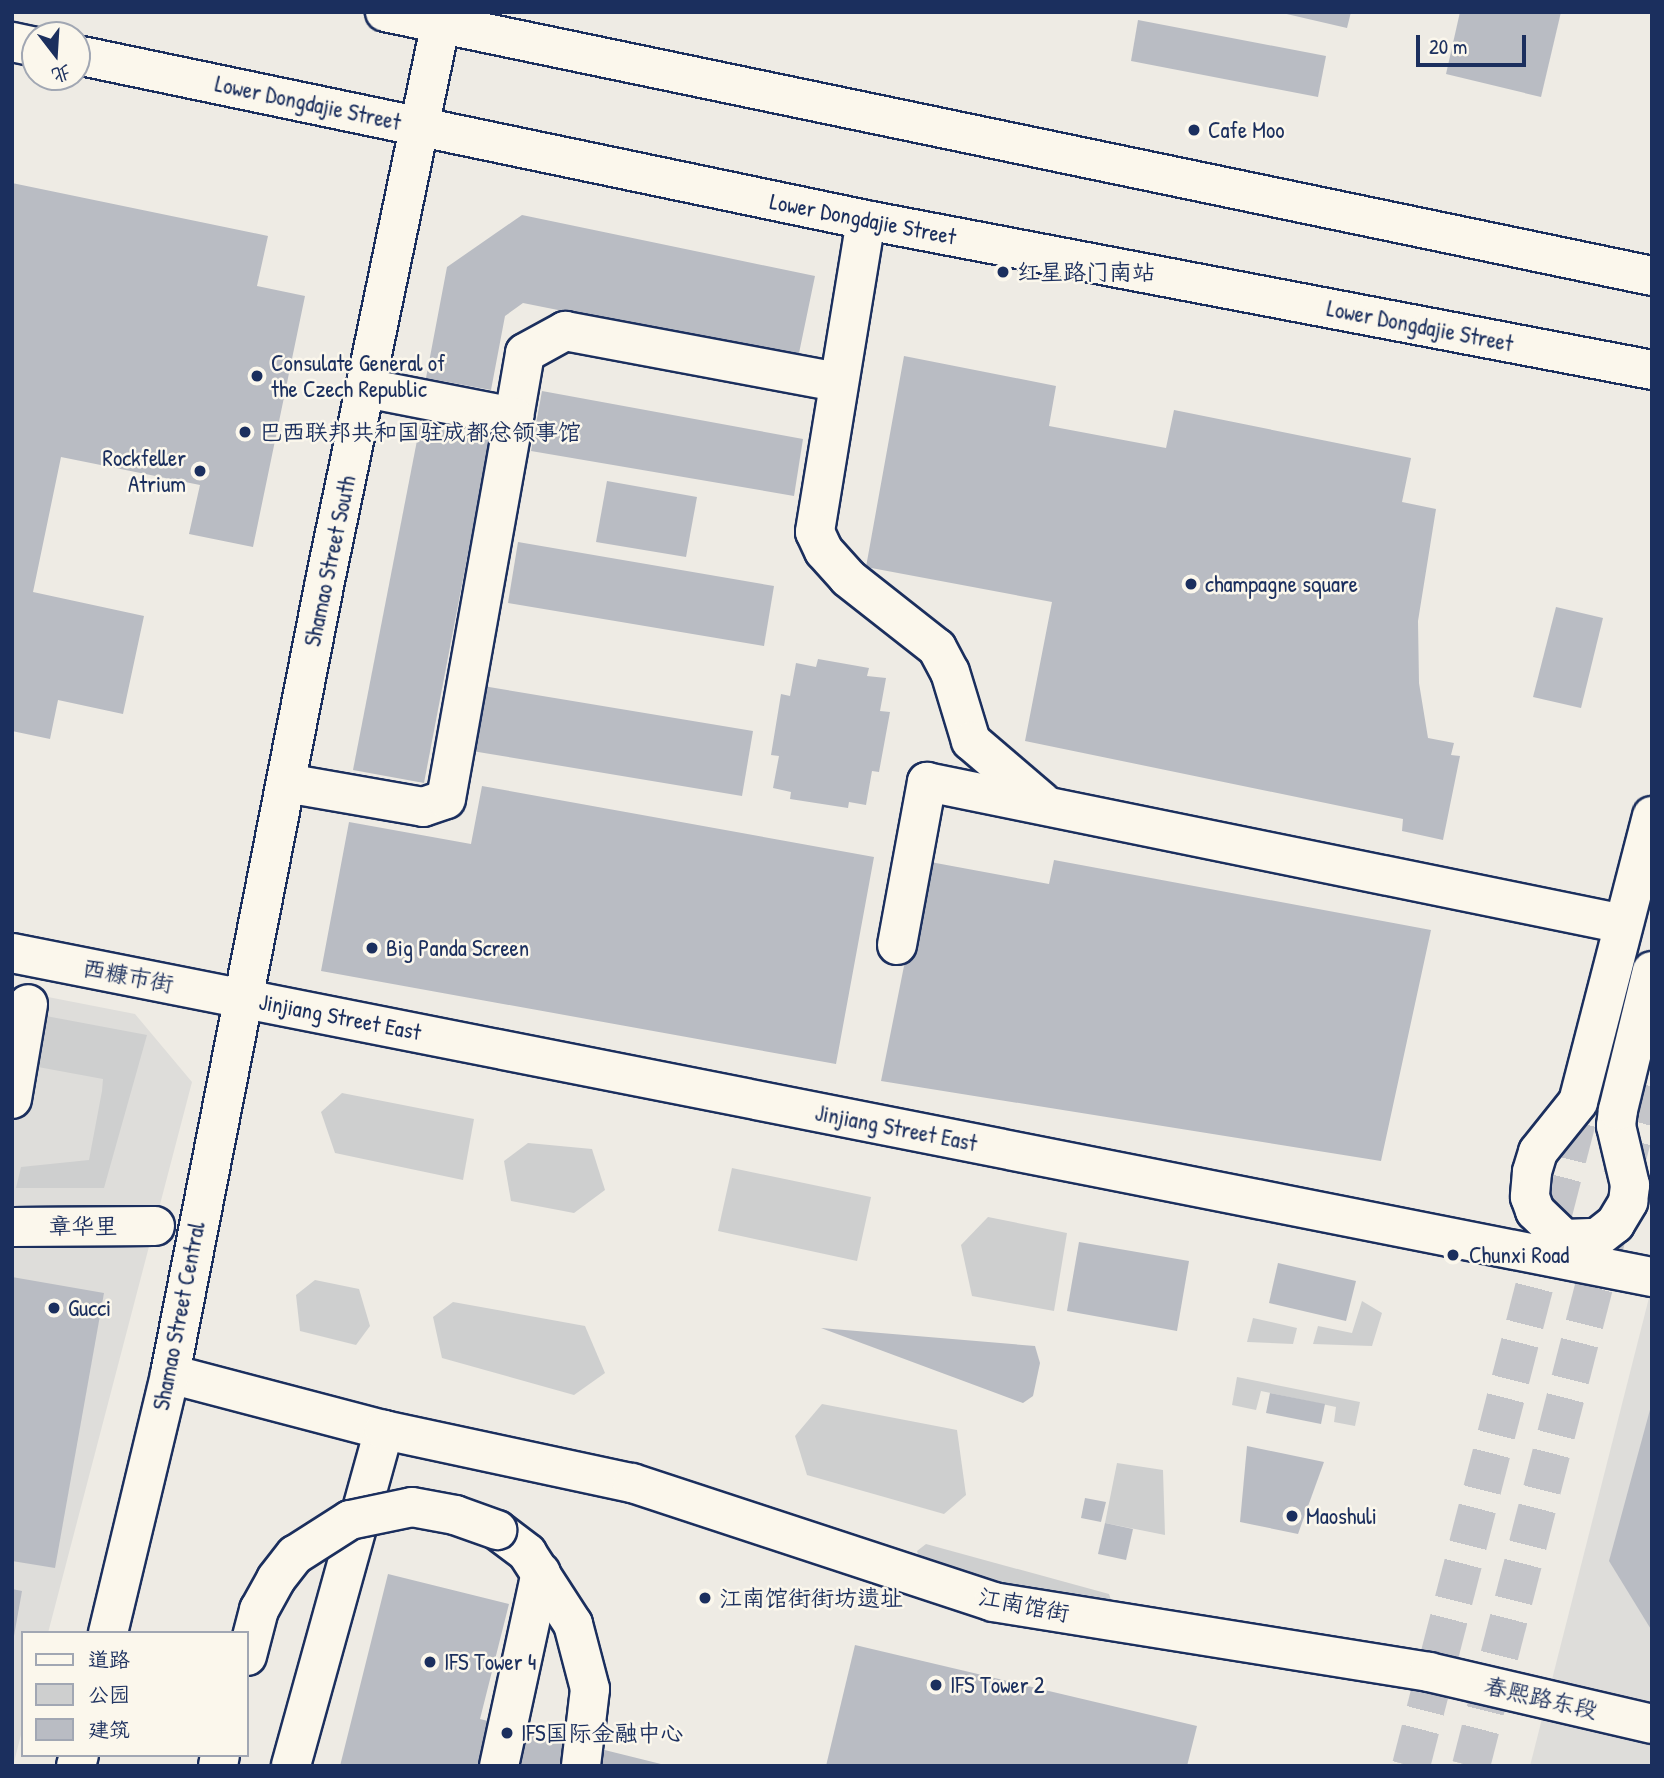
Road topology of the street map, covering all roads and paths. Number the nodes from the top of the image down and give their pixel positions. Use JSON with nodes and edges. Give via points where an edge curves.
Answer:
{"nodes":[{"id":1,"x":385,"y":12,"type":"edge"},
{"id":2,"x":442,"y":18,"type":"edge"},
{"id":3,"x":91,"y":58,"type":"edge"},
{"id":4,"x":423,"y":126,"type":"junction"},
{"id":5,"x":866,"y":220,"type":"junction"},
{"id":6,"x":1652,"y":276,"type":"edge"},
{"id":7,"x":1652,"y":370,"type":"edge"},
{"id":8,"x":837,"y":382,"type":"junction"},
{"id":9,"x":366,"y":388,"type":"junction"},
{"id":10,"x":514,"y":417,"type":"junction"},
{"id":11,"x":286,"y":783,"type":"junction"},
{"id":12,"x":1048,"y":806,"type":"junction"},
{"id":13,"x":1652,"y":816,"type":"edge"},
{"id":14,"x":1623,"y":924,"type":"junction"},
{"id":15,"x":897,"y":945,"type":"dead end"},
{"id":16,"x":12,"y":953,"type":"edge"},
{"id":17,"x":1650,"y":985,"type":"edge"},
{"id":18,"x":244,"y":998,"type":"junction"},
{"id":19,"x":28,"y":1004,"type":"dead end"},
{"id":20,"x":12,"y":1100,"type":"edge"},
{"id":21,"x":155,"y":1226,"type":"dead end"},
{"id":22,"x":12,"y":1227,"type":"edge"},
{"id":23,"x":1652,"y":1277,"type":"edge"},
{"id":24,"x":170,"y":1374,"type":"junction"},
{"id":25,"x":384,"y":1430,"type":"junction"},
{"id":26,"x":355,"y":1536,"type":"junction"},
{"id":27,"x":541,"y":1572,"type":"junction"},
{"id":28,"x":108,"y":1631,"type":"edge"},
{"id":29,"x":248,"y":1652,"type":"edge"},
{"id":30,"x":248,"y":1659,"type":"edge"},
{"id":31,"x":1429,"y":1672,"type":"joint"},
{"id":32,"x":1652,"y":1724,"type":"edge"},
{"id":33,"x":291,"y":1766,"type":"edge"},
{"id":34,"x":499,"y":1766,"type":"edge"},
{"id":35,"x":581,"y":1766,"type":"edge"}],
"edges":[{"from":1,"to":2,"type":"street"},
{"from":2,"to":4,"type":"street","name":"Shamao Street South"},
{"from":2,"to":6,"type":"street"},
{"from":3,"to":4,"type":"street","name":"Lower Dongdajie Street"},
{"from":4,"to":5,"type":"street","name":"Lower Dongdajie Street"},
{"from":4,"to":9,"type":"street","name":"Shamao Street South"},
{"from":5,"to":7,"type":"street","name":"Lower Dongdajie Street"},
{"from":5,"to":8,"type":"street"},
{"from":8,"to":10,"type":"street","via":[[565,331],[525,353]]},
{"from":8,"to":12,"type":"street","via":[[815,510],[815,532],[824,551],[848,578],[937,648],[971,741]]},
{"from":9,"to":10,"type":"street"},
{"from":9,"to":11,"type":"street","name":"Shamao Street South"},
{"from":10,"to":11,"type":"street","via":[[446,799],[423,807]]},
{"from":11,"to":18,"type":"street","name":"Shamao Street South"},
{"from":12,"to":14,"type":"street"},
{"from":12,"to":15,"type":"street","via":[[928,782]]},
{"from":13,"to":14,"type":"street"},
{"from":14,"to":17,"type":"street","via":[[1578,1102],[1538,1152],[1532,1171],[1530,1197],[1535,1211],[1564,1239],[1597,1238],[1615,1224],[1628,1202],[1630,1185],[1617,1118]]},
{"from":16,"to":18,"type":"street","name":"西糠市街"},
{"from":18,"to":23,"type":"street","name":"Jinjiang Street East"},
{"from":18,"to":24,"type":"street","name":"Shamao Street Central"},
{"from":19,"to":20,"type":"street"},
{"from":21,"to":22,"type":"street","name":"章华里"},
{"from":24,"to":25,"type":"street","name":"江南馆街"},
{"from":24,"to":28,"type":"street","name":"Shamao Street Central"},
{"from":25,"to":26,"type":"street"},
{"from":25,"to":31,"type":"street","name":"江南馆街","via":[[632,1483],[993,1602]]},
{"from":26,"to":30,"type":"street","via":[[334,1532],[296,1556],[260,1610]]},
{"from":26,"to":33,"type":"street"},
{"from":27,"to":29,"type":"street","bridge":true,"via":[[527,1553],[497,1530],[455,1515],[412,1507],[350,1520],[295,1555],[276,1579],[259,1610]]},
{"from":27,"to":34,"type":"street"},
{"from":27,"to":35,"type":"street","via":[[573,1624],[590,1689]]},
{"from":31,"to":32,"type":"street","name":"春熙路东段"}]}
